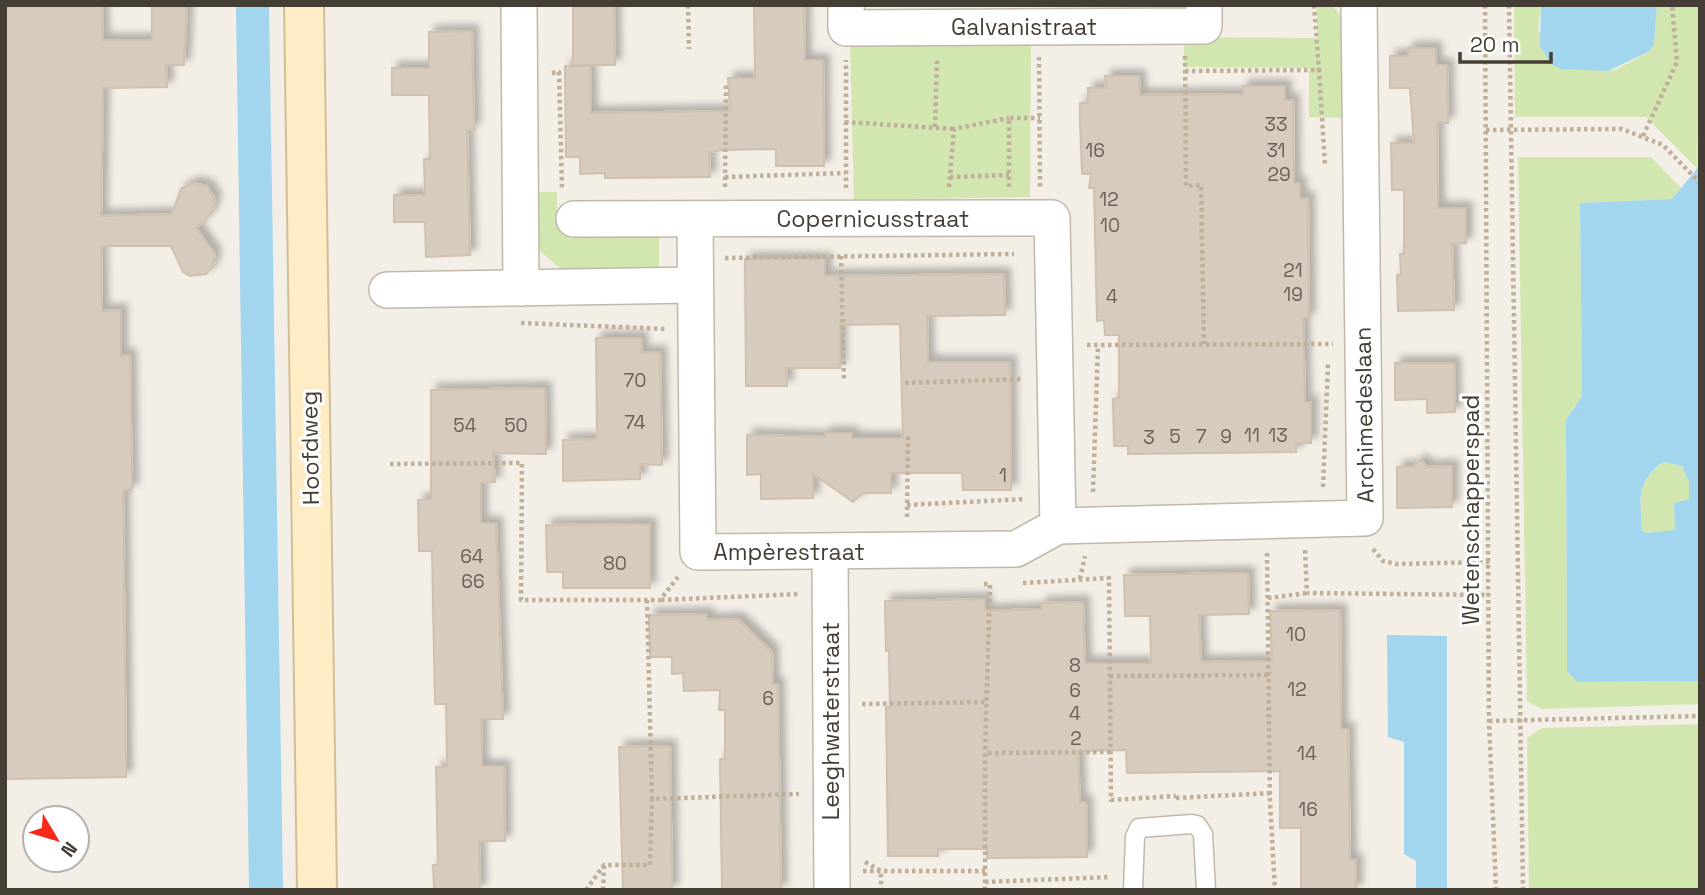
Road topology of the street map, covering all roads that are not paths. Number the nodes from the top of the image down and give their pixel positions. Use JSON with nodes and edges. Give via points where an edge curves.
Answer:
{"nodes":[{"id":1,"x":304,"y":5,"type":"edge"},
{"id":2,"x":519,"y":5,"type":"edge"},
{"id":3,"x":1359,"y":5,"type":"edge"},
{"id":4,"x":846,"y":16,"type":"edge"},
{"id":5,"x":1194,"y":16,"type":"edge"},
{"id":6,"x":574,"y":219,"type":"road end"},
{"id":7,"x":695,"y":219,"type":"junction"},
{"id":8,"x":695,"y":285,"type":"junction"},
{"id":9,"x":521,"y":288,"type":"junction"},
{"id":10,"x":387,"y":290,"type":"dead end"},
{"id":11,"x":1058,"y":526,"type":"junction"},
{"id":12,"x":830,"y":553,"type":"junction"},
{"id":13,"x":832,"y":880,"type":"edge"},
{"id":14,"x":1133,"y":883,"type":"edge"},
{"id":15,"x":317,"y":890,"type":"edge"},
{"id":16,"x":1206,"y":890,"type":"edge"}],
"edges":[{"from":1,"to":15,"type":"main road","name":"Hoofdweg"},
{"from":2,"to":9,"type":"street"},
{"from":3,"to":11,"type":"street","name":"Archimedeslaan","via":[[1365,518]]},
{"from":4,"to":5,"type":"street","name":"Galvanistraat","via":[[937,27],[1039,27]]},
{"from":6,"to":7,"type":"street"},
{"from":7,"to":8,"type":"street","name":"Ampèrestraat"},
{"from":7,"to":11,"type":"street","name":"Copernicusstraat","via":[[1052,218]]},
{"from":8,"to":9,"type":"street"},
{"from":8,"to":12,"type":"street","name":"Ampèrestraat","via":[[698,552]]},
{"from":9,"to":10,"type":"street"},
{"from":11,"to":12,"type":"street","name":"Ampèrestraat","via":[[1016,549]]},
{"from":12,"to":13,"type":"street","name":"Leeghwaterstraat","via":[[830,593],[847,705],[831,793]]},
{"from":14,"to":16,"type":"lane","via":[[1139,828],[1192,824],[1201,829]]}]}
